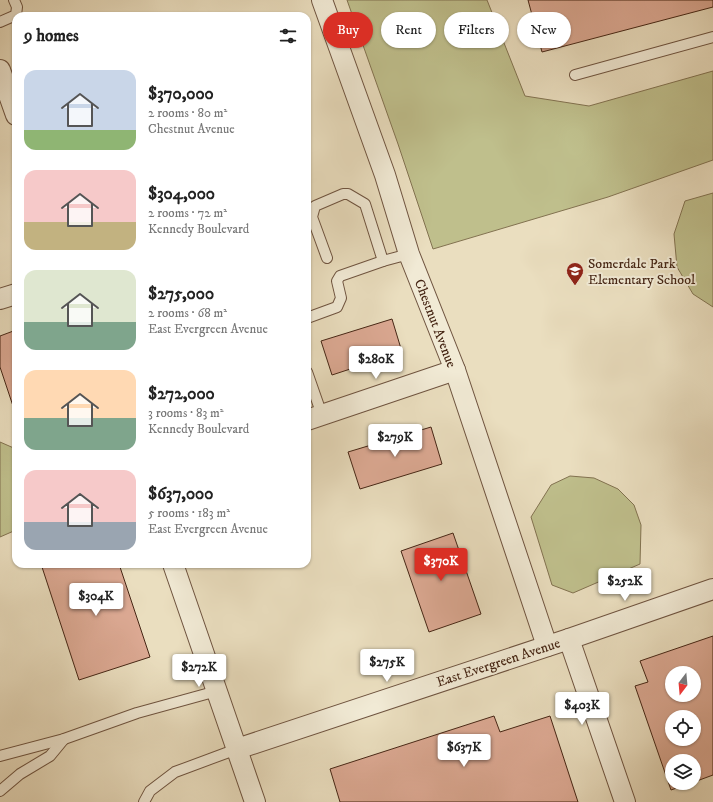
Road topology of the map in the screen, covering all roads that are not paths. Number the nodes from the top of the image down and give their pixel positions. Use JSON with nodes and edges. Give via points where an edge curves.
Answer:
{"nodes":[{"id":1,"x":14,"y":0,"type":"edge"},
{"id":2,"x":322,"y":0,"type":"edge"},
{"id":3,"x":16,"y":12,"type":"edge"},
{"id":4,"x":12,"y":17,"type":"edge"},
{"id":5,"x":0,"y":22,"type":"edge"},
{"id":6,"x":713,"y":37,"type":"edge"},
{"id":7,"x":0,"y":70,"type":"edge"},
{"id":8,"x":575,"y":75,"type":"dead end"},
{"id":9,"x":12,"y":104,"type":"edge"},
{"id":10,"x":409,"y":254,"type":"junction"},
{"id":11,"x":326,"y":258,"type":"dead end"},
{"id":12,"x":383,"y":261,"type":"junction"},
{"id":13,"x":12,"y":295,"type":"edge"},
{"id":14,"x":0,"y":299,"type":"edge"},
{"id":15,"x":311,"y":317,"type":"edge"},
{"id":16,"x":455,"y":370,"type":"junction"},
{"id":17,"x":311,"y":395,"type":"edge"},
{"id":18,"x":315,"y":418,"type":"edge"},
{"id":19,"x":174,"y":568,"type":"edge"},
{"id":20,"x":713,"y":589,"type":"edge"},
{"id":21,"x":569,"y":639,"type":"junction"},
{"id":22,"x":547,"y":646,"type":"junction"},
{"id":23,"x":217,"y":691,"type":"junction"},
{"id":24,"x":64,"y":739,"type":"junction"},
{"id":25,"x":237,"y":750,"type":"junction"},
{"id":26,"x":0,"y":756,"type":"edge"},
{"id":27,"x":0,"y":792,"type":"edge"},
{"id":28,"x":144,"y":802,"type":"edge"},
{"id":29,"x":255,"y":802,"type":"edge"},
{"id":30,"x":625,"y":802,"type":"edge"}],
"edges":[{"from":1,"to":3,"type":"lane"},
{"from":2,"to":10,"type":"street","name":"Chestnut Avenue","via":[[385,175]]},
{"from":4,"to":5,"type":"lane"},
{"from":6,"to":8,"type":"lane"},
{"from":7,"to":9,"type":"street"},
{"from":10,"to":12,"type":"lane"},
{"from":10,"to":16,"type":"street","name":"Chestnut Avenue"},
{"from":11,"to":12,"type":"lane","via":[[312,217],[315,206],[348,194],[365,204]]},
{"from":12,"to":15,"type":"lane","via":[[340,276],[337,281],[341,298],[337,307]]},
{"from":13,"to":14,"type":"street"},
{"from":16,"to":18,"type":"street"},
{"from":16,"to":22,"type":"street","name":"Chestnut Avenue"},
{"from":17,"to":18,"type":"lane"},
{"from":19,"to":23,"type":"street"},
{"from":20,"to":21,"type":"street","name":"East Evergreen Avenue"},
{"from":21,"to":22,"type":"street","name":"East Evergreen Avenue"},
{"from":21,"to":30,"type":"street"},
{"from":22,"to":25,"type":"street","name":"East Evergreen Avenue"},
{"from":23,"to":24,"type":"lane","via":[[137,713]]},
{"from":23,"to":25,"type":"street"},
{"from":24,"to":26,"type":"lane"},
{"from":24,"to":27,"type":"lane","via":[[50,756],[20,774]]},
{"from":25,"to":28,"type":"lane","via":[[175,772],[150,791]]},
{"from":25,"to":29,"type":"street"}]}
